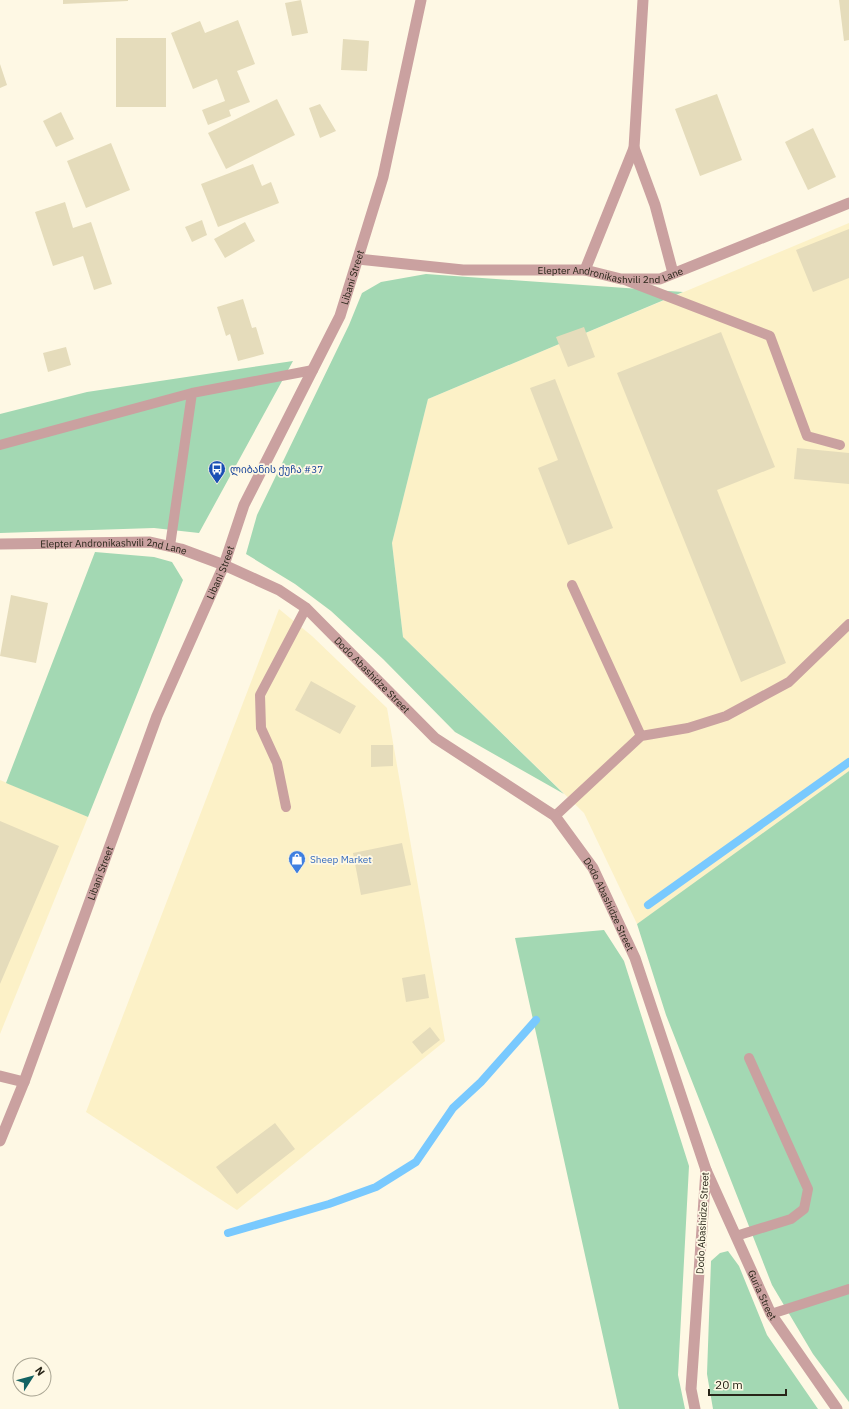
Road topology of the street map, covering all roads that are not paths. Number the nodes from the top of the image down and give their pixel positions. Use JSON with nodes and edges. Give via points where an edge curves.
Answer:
{"nodes":[{"id":1,"x":421,"y":0,"type":"edge"},
{"id":2,"x":643,"y":0,"type":"edge"},
{"id":3,"x":634,"y":148,"type":"junction"},
{"id":4,"x":849,"y":203,"type":"edge"},
{"id":5,"x":358,"y":259,"type":"junction"},
{"id":6,"x":585,"y":270,"type":"junction"},
{"id":7,"x":673,"y":274,"type":"junction"},
{"id":8,"x":621,"y":279,"type":"junction"},
{"id":9,"x":313,"y":370,"type":"junction"},
{"id":10,"x":192,"y":393,"type":"junction"},
{"id":11,"x":0,"y":445,"type":"edge"},
{"id":12,"x":840,"y":445,"type":"dead end"},
{"id":13,"x":0,"y":544,"type":"edge"},
{"id":14,"x":170,"y":546,"type":"junction"},
{"id":15,"x":224,"y":565,"type":"junction"},
{"id":16,"x":572,"y":585,"type":"dead end"},
{"id":17,"x":306,"y":608,"type":"junction"},
{"id":18,"x":849,"y":624,"type":"edge"},
{"id":19,"x":641,"y":736,"type":"junction"},
{"id":20,"x":286,"y":807,"type":"dead end"},
{"id":21,"x":555,"y":816,"type":"junction"},
{"id":22,"x":749,"y":1058,"type":"dead end"},
{"id":23,"x":0,"y":1076,"type":"edge"},
{"id":24,"x":24,"y":1082,"type":"junction"},
{"id":25,"x":0,"y":1141,"type":"edge"},
{"id":26,"x":706,"y":1170,"type":"junction"},
{"id":27,"x":736,"y":1236,"type":"junction"},
{"id":28,"x":849,"y":1289,"type":"edge"},
{"id":29,"x":771,"y":1314,"type":"junction"},
{"id":30,"x":695,"y":1409,"type":"edge"},
{"id":31,"x":837,"y":1409,"type":"edge"}],
"edges":[{"from":1,"to":5,"type":"street","name":"Libani Street","via":[[383,177]]},
{"from":2,"to":3,"type":"street"},
{"from":3,"to":6,"type":"street"},
{"from":3,"to":7,"type":"street","via":[[655,206]]},
{"from":4,"to":7,"type":"street","name":"Elepter Andronikashvili 2nd Lane"},
{"from":5,"to":6,"type":"street","name":"Elepter Andronikashvili 2nd Lane","via":[[463,270]]},
{"from":5,"to":9,"type":"street","name":"Libani Street","via":[[340,316]]},
{"from":6,"to":8,"type":"street","name":"Elepter Andronikashvili 2nd Lane"},
{"from":7,"to":8,"type":"street","name":"Elepter Andronikashvili 2nd Lane","via":[[660,279]]},
{"from":8,"to":12,"type":"lane","via":[[770,336],[807,436]]},
{"from":9,"to":10,"type":"lane"},
{"from":9,"to":15,"type":"street","name":"Libani Street","via":[[244,505]]},
{"from":10,"to":11,"type":"lane"},
{"from":10,"to":14,"type":"lane"},
{"from":13,"to":14,"type":"street","name":"Elepter Andronikashvili 2nd Lane","via":[[150,542]]},
{"from":14,"to":15,"type":"street","name":"Elepter Andronikashvili 2nd Lane"},
{"from":15,"to":17,"type":"street","name":"Dodo Abashidze Street","via":[[280,590]]},
{"from":15,"to":24,"type":"street","name":"Libani Street","via":[[157,716]]},
{"from":16,"to":19,"type":"lane"},
{"from":17,"to":20,"type":"lane","via":[[260,695],[261,728],[276,763]]},
{"from":17,"to":21,"type":"street","name":"Dodo Abashidze Street","via":[[435,738]]},
{"from":18,"to":19,"type":"lane","via":[[789,682],[726,716],[688,728]]},
{"from":19,"to":21,"type":"lane"},
{"from":21,"to":26,"type":"street","name":"Dodo Abashidze Street","via":[[593,868],[635,958]]},
{"from":22,"to":27,"type":"lane","via":[[808,1189],[804,1209],[791,1219]]},
{"from":23,"to":24,"type":"street"},
{"from":24,"to":25,"type":"street","name":"Libani Street"},
{"from":26,"to":27,"type":"street","name":"Guria Street"},
{"from":26,"to":30,"type":"street","name":"Dodo Abashidze Street","via":[[691,1389]]},
{"from":27,"to":29,"type":"street","name":"Guria Street"},
{"from":28,"to":29,"type":"lane"},
{"from":29,"to":31,"type":"street","name":"Guria Street"}]}
